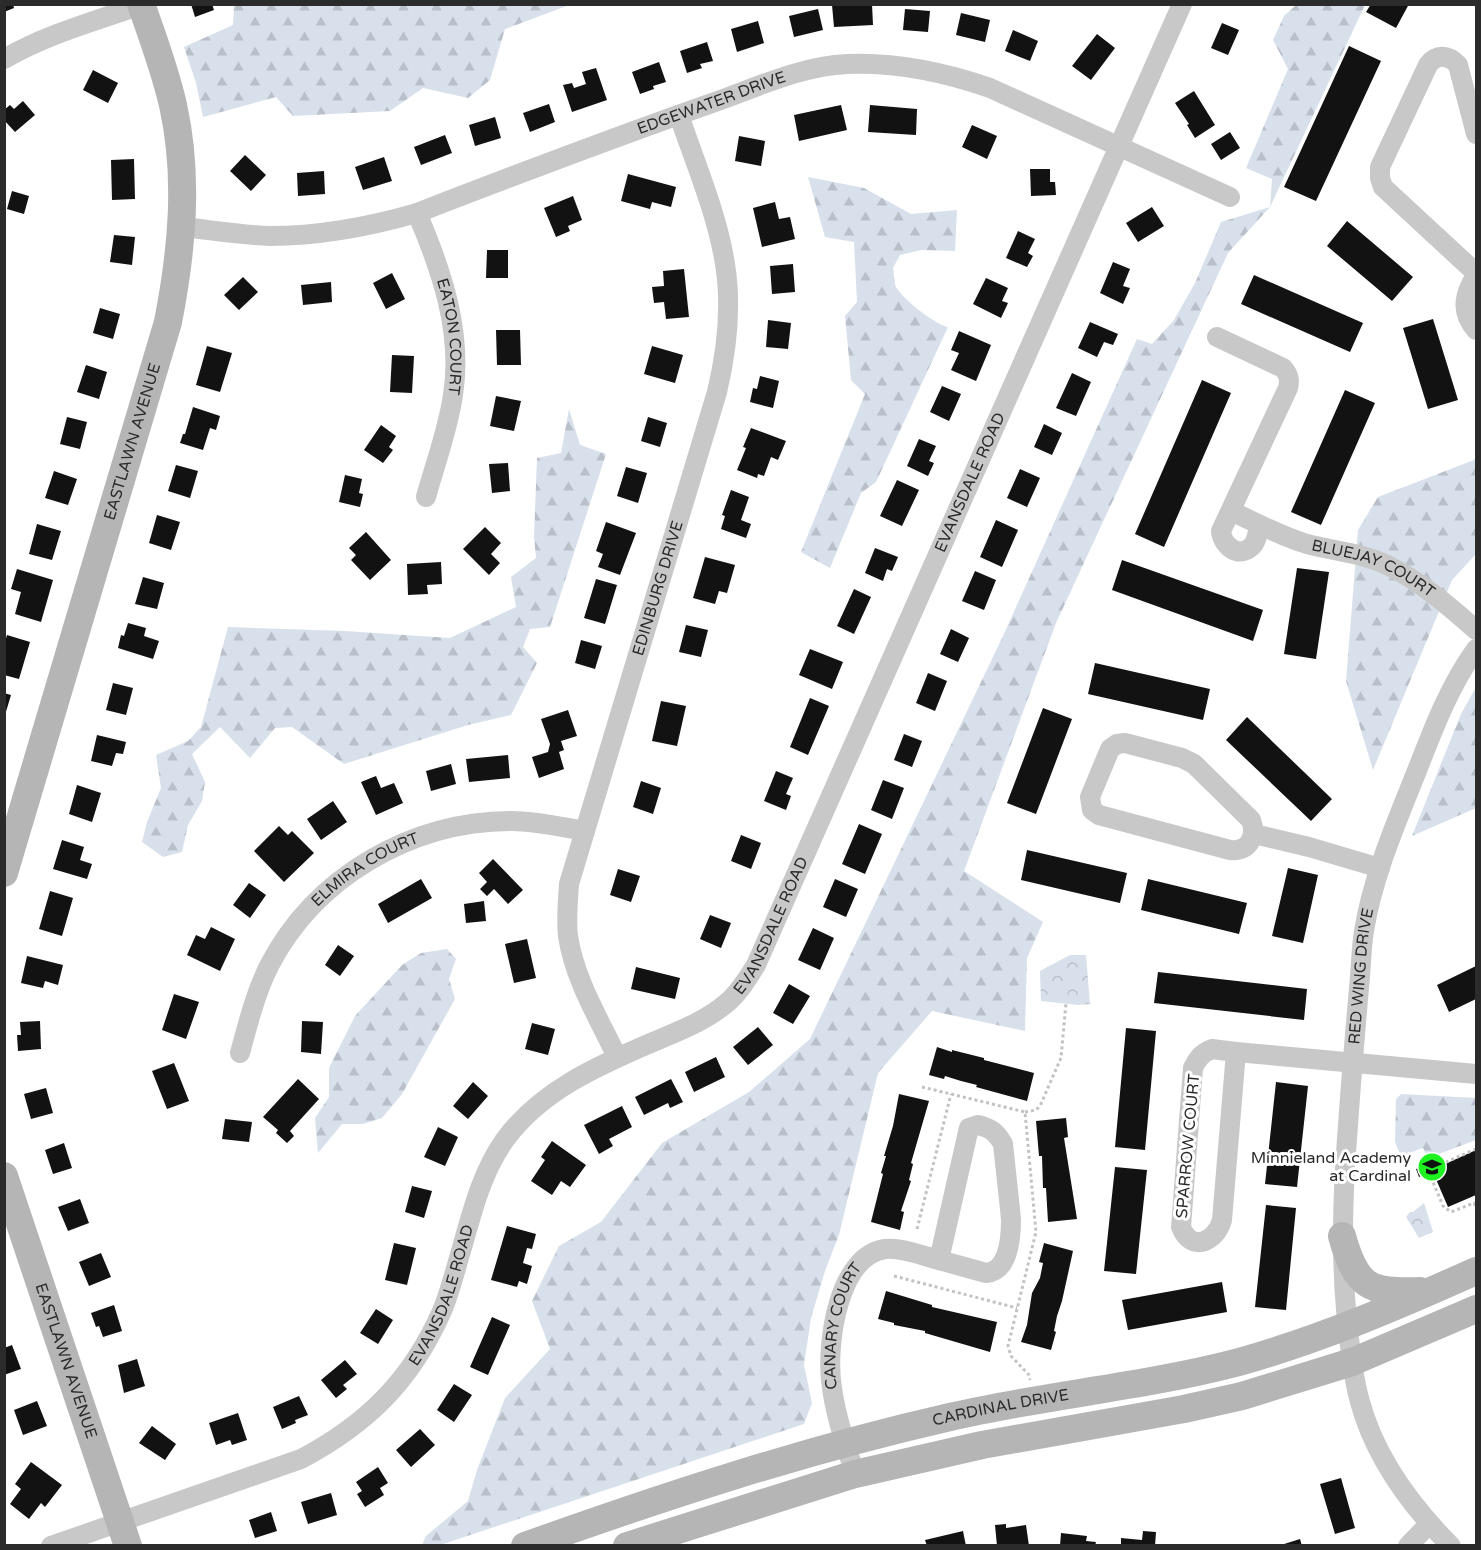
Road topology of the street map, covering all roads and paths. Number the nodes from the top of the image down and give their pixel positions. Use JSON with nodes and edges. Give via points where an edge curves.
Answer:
{"nodes":[{"id":1,"x":1182,"y":4,"type":"edge"},
{"id":2,"x":141,"y":5,"type":"edge"},
{"id":3,"x":4,"y":59,"type":"edge"},
{"id":4,"x":679,"y":115,"type":"junction"},
{"id":5,"x":1476,"y":134,"type":"edge"},
{"id":6,"x":1119,"y":147,"type":"junction"},
{"id":7,"x":1230,"y":197,"type":"dead end"},
{"id":8,"x":417,"y":213,"type":"junction"},
{"id":9,"x":182,"y":227,"type":"junction"},
{"id":10,"x":1476,"y":274,"type":"edge"},
{"id":11,"x":1476,"y":330,"type":"edge"},
{"id":12,"x":1217,"y":337,"type":"dead end"},
{"id":13,"x":426,"y":497,"type":"dead end"},
{"id":14,"x":1231,"y":511,"type":"junction"},
{"id":15,"x":1259,"y":525,"type":"junction"},
{"id":16,"x":1476,"y":630,"type":"edge"},
{"id":17,"x":1476,"y":649,"type":"edge"},
{"id":18,"x":585,"y":831,"type":"junction"},
{"id":19,"x":1254,"y":834,"type":"junction"},
{"id":20,"x":1380,"y":868,"type":"junction"},
{"id":21,"x":4,"y":873,"type":"edge"},
{"id":22,"x":1066,"y":1003,"type":"dead end"},
{"id":23,"x":1236,"y":1052,"type":"junction"},
{"id":24,"x":240,"y":1053,"type":"dead end"},
{"id":25,"x":617,"y":1057,"type":"junction"},
{"id":26,"x":1352,"y":1062,"type":"junction"},
{"id":27,"x":1476,"y":1074,"type":"edge"},
{"id":28,"x":951,"y":1094,"type":"dead end"},
{"id":29,"x":1025,"y":1112,"type":"dead end"},
{"id":30,"x":1476,"y":1149,"type":"edge"},
{"id":31,"x":4,"y":1176,"type":"edge"},
{"id":32,"x":1476,"y":1208,"type":"edge"},
{"id":33,"x":917,"y":1229,"type":"dead end"},
{"id":34,"x":1342,"y":1236,"type":"junction"},
{"id":35,"x":939,"y":1260,"type":"junction"},
{"id":36,"x":1476,"y":1271,"type":"edge"},
{"id":37,"x":894,"y":1276,"type":"dead end"},
{"id":38,"x":1434,"y":1290,"type":"junction"},
{"id":39,"x":1017,"y":1308,"type":"dead end"},
{"id":40,"x":1476,"y":1309,"type":"edge"},
{"id":41,"x":1347,"y":1327,"type":"junction"},
{"id":42,"x":1008,"y":1346,"type":"dead end"},
{"id":43,"x":1352,"y":1362,"type":"junction"},
{"id":44,"x":1029,"y":1375,"type":"dead end"},
{"id":45,"x":845,"y":1443,"type":"junction"},
{"id":46,"x":855,"y":1474,"type":"junction"},
{"id":47,"x":1429,"y":1524,"type":"junction"},
{"id":48,"x":124,"y":1534,"type":"edge"},
{"id":49,"x":51,"y":1545,"type":"edge"},
{"id":50,"x":525,"y":1545,"type":"edge"},
{"id":51,"x":627,"y":1545,"type":"edge"},
{"id":52,"x":1408,"y":1545,"type":"edge"},
{"id":53,"x":1451,"y":1545,"type":"edge"}],
"edges":[{"from":1,"to":6,"type":"street","name":"EVANSDALE ROAD"},
{"from":2,"to":3,"type":"street","via":[[66,30]]},
{"from":2,"to":9,"type":"main road","name":"EASTLAWN AVENUE","via":[[173,105],[180,149]]},
{"from":4,"to":6,"type":"street","name":"EDGEWATER DRIVE","via":[[800,72],[846,64],[892,65],[947,74],[990,88]]},
{"from":4,"to":8,"type":"street","name":"EDGEWATER DRIVE"},
{"from":4,"to":18,"type":"street","name":"EDINBURG DRIVE","via":[[725,264],[728,336],[717,392]]},
{"from":5,"to":10,"type":"street","via":[[1458,65],[1452,59],[1438,57],[1428,65],[1380,167],[1383,187]]},
{"from":6,"to":7,"type":"street","name":"EDGEWATER DRIVE"},
{"from":6,"to":25,"type":"street","name":"EVANSDALE ROAD","via":[[756,965],[744,985],[710,1015]]},
{"from":8,"to":9,"type":"street","name":"EDGEWATER DRIVE","via":[[381,224],[309,235],[261,235]]},
{"from":8,"to":13,"type":"street","name":"EATON COURT","via":[[444,287],[455,357],[450,413]]},
{"from":9,"to":21,"type":"main road","name":"EASTLAWN AVENUE","via":[[168,322]]},
{"from":10,"to":11,"type":"street","via":[[1465,297],[1465,309]]},
{"from":12,"to":14,"type":"street","via":[[1283,368],[1290,381]]},
{"from":14,"to":15,"type":"street","name":"BLUEJAY COURT"},
{"from":14,"to":15,"type":"street","via":[[1221,531],[1226,547],[1238,551],[1253,546]]},
{"from":15,"to":16,"type":"street","name":"BLUEJAY COURT","via":[[1306,543],[1387,565],[1411,578]]},
{"from":17,"to":20,"type":"street","name":"RED WING DRIVE","via":[[1440,713]]},
{"from":18,"to":24,"type":"street","name":"ELMIRA COURT","via":[[513,821],[466,825],[406,842],[347,874],[310,907],[285,939],[256,997]]},
{"from":18,"to":25,"type":"street","name":"EDINBURG DRIVE","via":[[570,884],[568,935],[583,984]]},
{"from":19,"to":19,"type":"street","via":[[1244,848],[1230,850],[1099,815],[1092,810],[1090,797],[1110,749],[1125,743],[1194,764],[1251,820]]},
{"from":19,"to":20,"type":"street"},
{"from":20,"to":26,"type":"street","name":"RED WING DRIVE","via":[[1364,931]]},
{"from":22,"to":29,"type":"path","via":[[1061,1058],[1040,1106]]},
{"from":23,"to":23,"type":"street","name":"SPARROW COURT","via":[[1212,1049],[1203,1053],[1193,1068],[1181,1227],[1193,1241],[1213,1237],[1222,1220]]},
{"from":23,"to":26,"type":"street","name":"SPARROW COURT"},
{"from":25,"to":48,"type":"street","name":"EVANSDALE ROAD","via":[[565,1084],[541,1102],[504,1142],[478,1189],[437,1321],[408,1371],[370,1414],[333,1442],[301,1459]]},
{"from":26,"to":27,"type":"street","name":"SPARROW COURT"},
{"from":26,"to":34,"type":"street","name":"RED WING DRIVE"},
{"from":28,"to":33,"type":"path"},
{"from":30,"to":32,"type":"path","via":[[1428,1170],[1443,1206],[1451,1212],[1474,1203]]},
{"from":31,"to":48,"type":"main road","name":"EASTLAWN AVENUE"},
{"from":34,"to":38,"type":"main road","via":[[1356,1270],[1373,1288],[1392,1292]]},
{"from":34,"to":41,"type":"street","name":"RED WING DRIVE"},
{"from":35,"to":35,"type":"street","name":"CANARY COURT","via":[[969,1128],[988,1127],[999,1135],[1005,1155],[1011,1230],[1003,1263],[999,1269],[986,1273]]},
{"from":35,"to":45,"type":"street","name":"CANARY COURT","via":[[888,1249],[869,1255],[848,1279],[833,1330],[829,1367]]},
{"from":36,"to":38,"type":"main road","name":"CARDINAL DRIVE"},
{"from":37,"to":39,"type":"path"},
{"from":38,"to":41,"type":"main road","name":"CARDINAL DRIVE"},
{"from":40,"to":43,"type":"main road","name":"CARDINAL DRIVE"},
{"from":41,"to":43,"type":"street","name":"RED WING DRIVE"},
{"from":41,"to":45,"type":"main road","name":"CARDINAL DRIVE","via":[[1238,1362],[1178,1376],[951,1416]]},
{"from":42,"to":44,"type":"path","via":[[1011,1356]]},
{"from":43,"to":46,"type":"main road","name":"CARDINAL DRIVE","via":[[1196,1407],[982,1445]]},
{"from":43,"to":47,"type":"street","name":"RED WING DRIVE","via":[[1359,1401],[1380,1451]]},
{"from":45,"to":46,"type":"street","name":"CANARY COURT"},
{"from":45,"to":50,"type":"main road","name":"CARDINAL DRIVE","via":[[743,1472]]},
{"from":46,"to":51,"type":"main road","name":"CARDINAL DRIVE"},
{"from":47,"to":52,"type":"street"},
{"from":47,"to":53,"type":"street","name":"RED WING DRIVE"},
{"from":48,"to":49,"type":"street","name":"EVANSDALE ROAD"}]}
